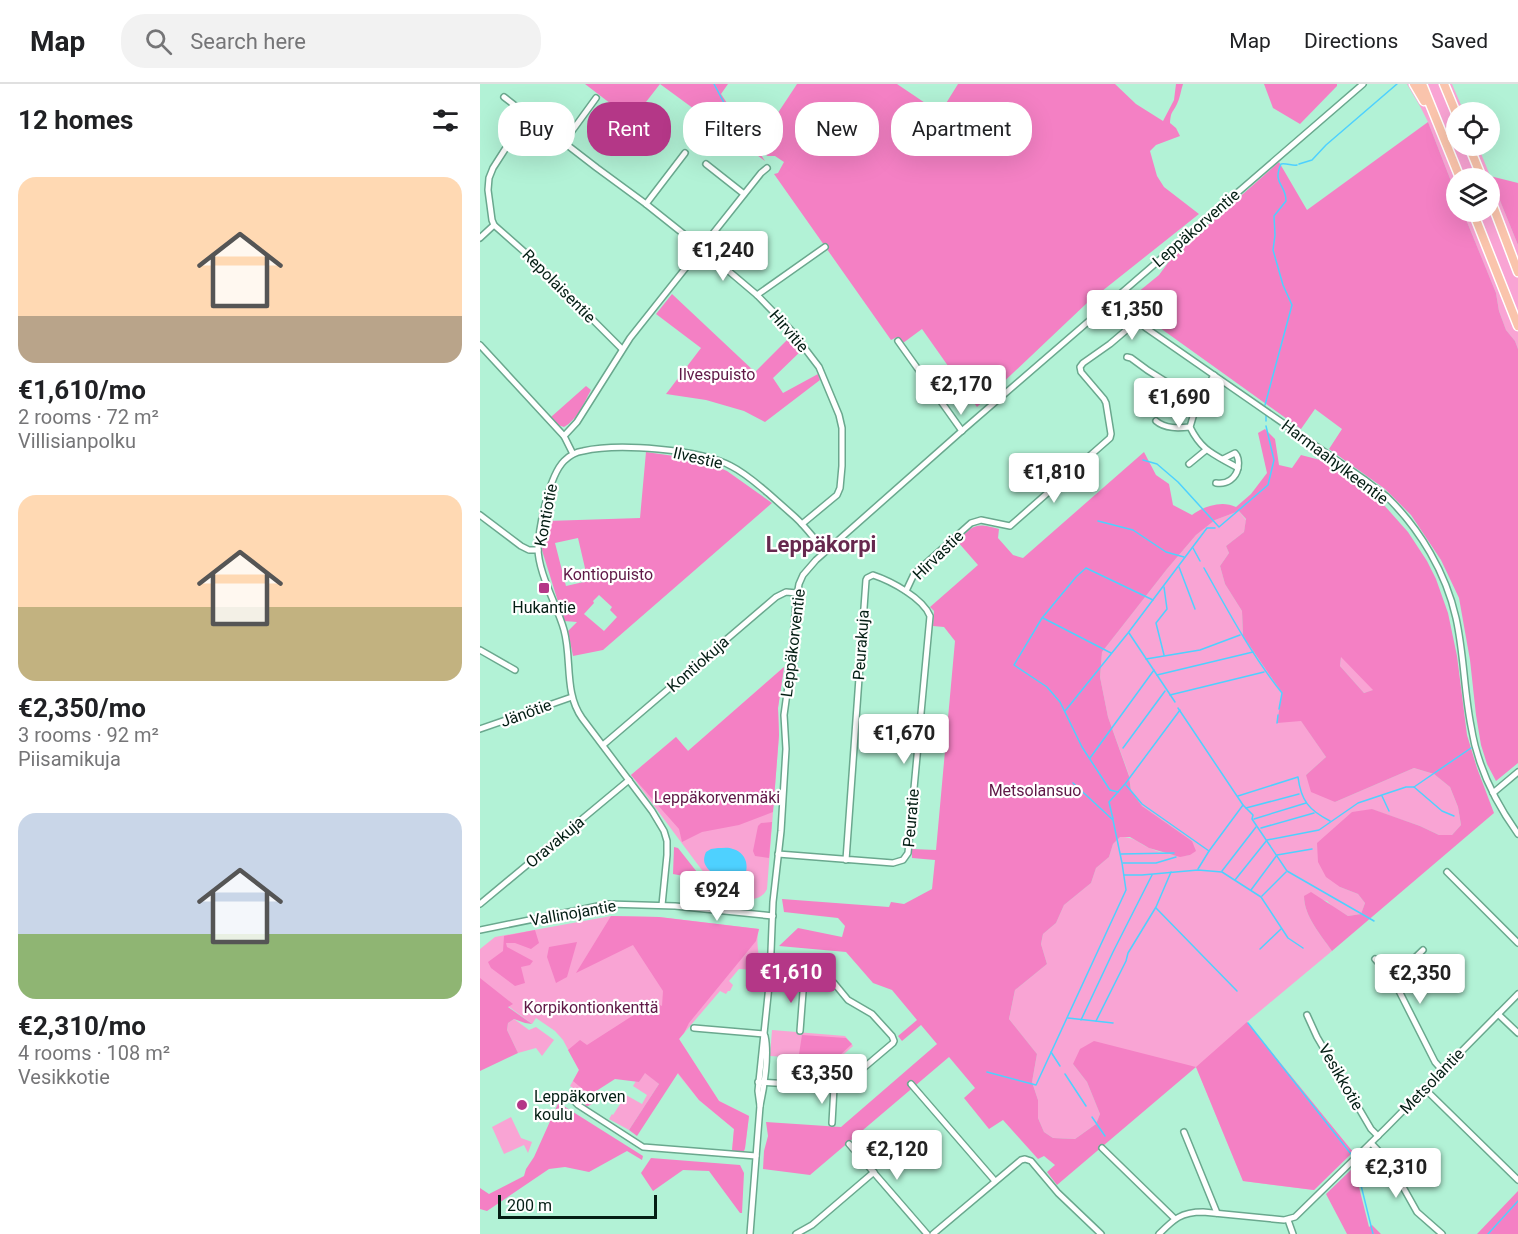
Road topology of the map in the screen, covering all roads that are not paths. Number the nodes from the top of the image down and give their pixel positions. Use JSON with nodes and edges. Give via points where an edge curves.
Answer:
{"nodes":[{"id":1,"x":1363,"y":84,"type":"edge"},
{"id":2,"x":1414,"y":84,"type":"edge"},
{"id":3,"x":1422,"y":84,"type":"edge"},
{"id":4,"x":1444,"y":84,"type":"edge"},
{"id":5,"x":504,"y":97,"type":"dead end"},
{"id":6,"x":596,"y":98,"type":"dead end"},
{"id":7,"x":510,"y":102,"type":"edge"},
{"id":8,"x":1451,"y":102,"type":"edge"},
{"id":9,"x":575,"y":127,"type":"edge"},
{"id":10,"x":1446,"y":143,"type":"edge"},
{"id":11,"x":1446,"y":144,"type":"edge"},
{"id":12,"x":575,"y":151,"type":"edge"},
{"id":13,"x":501,"y":156,"type":"edge"},
{"id":14,"x":683,"y":156,"type":"edge"},
{"id":15,"x":706,"y":164,"type":"dead end"},
{"id":16,"x":767,"y":168,"type":"dead end"},
{"id":17,"x":744,"y":194,"type":"junction"},
{"id":18,"x":646,"y":204,"type":"junction"},
{"id":19,"x":1477,"y":222,"type":"edge"},
{"id":20,"x":1499,"y":222,"type":"edge"},
{"id":21,"x":494,"y":225,"type":"junction"},
{"id":22,"x":480,"y":238,"type":"edge"},
{"id":23,"x":825,"y":247,"type":"dead end"},
{"id":24,"x":702,"y":249,"type":"junction"},
{"id":25,"x":1518,"y":272,"type":"edge"},
{"id":26,"x":757,"y":295,"type":"junction"},
{"id":27,"x":1113,"y":300,"type":"junction"},
{"id":28,"x":1137,"y":321,"type":"junction"},
{"id":29,"x":1518,"y":326,"type":"edge"},
{"id":30,"x":898,"y":341,"type":"dead end"},
{"id":31,"x":480,"y":345,"type":"edge"},
{"id":32,"x":622,"y":349,"type":"junction"},
{"id":33,"x":1127,"y":357,"type":"dead end"},
{"id":34,"x":1214,"y":375,"type":"junction"},
{"id":35,"x":1200,"y":399,"type":"junction"},
{"id":36,"x":1156,"y":421,"type":"dead end"},
{"id":37,"x":1190,"y":427,"type":"junction"},
{"id":38,"x":962,"y":431,"type":"junction"},
{"id":39,"x":564,"y":436,"type":"junction"},
{"id":40,"x":1206,"y":450,"type":"junction"},
{"id":41,"x":573,"y":454,"type":"junction"},
{"id":42,"x":1223,"y":459,"type":"junction"},
{"id":43,"x":1189,"y":464,"type":"dead end"},
{"id":44,"x":1238,"y":468,"type":"junction"},
{"id":45,"x":1216,"y":483,"type":"dead end"},
{"id":46,"x":480,"y":515,"type":"edge"},
{"id":47,"x":802,"y":524,"type":"junction"},
{"id":48,"x":538,"y":550,"type":"junction"},
{"id":49,"x":825,"y":551,"type":"junction"},
{"id":50,"x":870,"y":576,"type":"joint"},
{"id":51,"x":906,"y":591,"type":"junction"},
{"id":52,"x":797,"y":592,"type":"junction"},
{"id":53,"x":480,"y":650,"type":"edge"},
{"id":54,"x":515,"y":670,"type":"dead end"},
{"id":55,"x":572,"y":697,"type":"junction"},
{"id":56,"x":480,"y":729,"type":"edge"},
{"id":57,"x":603,"y":746,"type":"junction"},
{"id":58,"x":1518,"y":772,"type":"edge"},
{"id":59,"x":629,"y":780,"type":"junction"},
{"id":60,"x":1493,"y":793,"type":"junction"},
{"id":61,"x":1518,"y":834,"type":"edge"},
{"id":62,"x":778,"y":855,"type":"junction"},
{"id":63,"x":846,"y":860,"type":"junction"},
{"id":64,"x":1447,"y":872,"type":"dead end"},
{"id":65,"x":480,"y":904,"type":"edge"},
{"id":66,"x":662,"y":905,"type":"junction"},
{"id":67,"x":773,"y":916,"type":"junction"},
{"id":68,"x":480,"y":930,"type":"edge"},
{"id":69,"x":1518,"y":943,"type":"edge"},
{"id":70,"x":1423,"y":950,"type":"dead end"},
{"id":71,"x":1375,"y":959,"type":"dead end"},
{"id":72,"x":770,"y":976,"type":"junction"},
{"id":73,"x":804,"y":979,"type":"junction"},
{"id":74,"x":1393,"y":979,"type":"junction"},
{"id":75,"x":1518,"y":994,"type":"edge"},
{"id":76,"x":1498,"y":1014,"type":"junction"},
{"id":77,"x":1307,"y":1016,"type":"dead end"},
{"id":78,"x":694,"y":1028,"type":"dead end"},
{"id":79,"x":800,"y":1031,"type":"dead end"},
{"id":80,"x":1518,"y":1033,"type":"edge"},
{"id":81,"x":764,"y":1034,"type":"junction"},
{"id":82,"x":1443,"y":1071,"type":"junction"},
{"id":83,"x":761,"y":1082,"type":"junction"},
{"id":84,"x":911,"y":1084,"type":"dead end"},
{"id":85,"x":834,"y":1087,"type":"junction"},
{"id":86,"x":1425,"y":1089,"type":"junction"},
{"id":87,"x":572,"y":1099,"type":"dead end"},
{"id":88,"x":832,"y":1123,"type":"dead end"},
{"id":89,"x":1184,"y":1132,"type":"dead end"},
{"id":90,"x":1378,"y":1136,"type":"junction"},
{"id":91,"x":1371,"y":1143,"type":"junction"},
{"id":92,"x":849,"y":1144,"type":"dead end"},
{"id":93,"x":1102,"y":1148,"type":"dead end"},
{"id":94,"x":756,"y":1156,"type":"junction"},
{"id":95,"x":874,"y":1172,"type":"junction"},
{"id":96,"x":1518,"y":1180,"type":"edge"},
{"id":97,"x":995,"y":1181,"type":"junction"},
{"id":98,"x":1217,"y":1213,"type":"junction"},
{"id":99,"x":1175,"y":1219,"type":"junction"},
{"id":100,"x":1288,"y":1220,"type":"junction"},
{"id":101,"x":750,"y":1234,"type":"edge"},
{"id":102,"x":796,"y":1234,"type":"edge"},
{"id":103,"x":927,"y":1234,"type":"edge"},
{"id":104,"x":933,"y":1234,"type":"edge"},
{"id":105,"x":1101,"y":1234,"type":"edge"},
{"id":106,"x":1159,"y":1234,"type":"edge"},
{"id":107,"x":1293,"y":1234,"type":"edge"},
{"id":108,"x":1442,"y":1234,"type":"edge"}],
"edges":[{"from":1,"to":27,"type":"street","name":"Leppäkorventie"},
{"from":2,"to":11,"type":"highway"},
{"from":3,"to":10,"type":"highway"},
{"from":4,"to":8,"type":"highway"},
{"from":5,"to":7,"type":"street","name":"Hirvitie"},
{"from":6,"to":9,"type":"street"},
{"from":12,"to":18,"type":"street","name":"Hirvitie"},
{"from":13,"to":21,"type":"street","via":[[489,178]]},
{"from":14,"to":18,"type":"street"},
{"from":15,"to":17,"type":"street"},
{"from":16,"to":17,"type":"street"},
{"from":17,"to":24,"type":"street"},
{"from":18,"to":24,"type":"street","name":"Hirvitie"},
{"from":19,"to":29,"type":"highway"},
{"from":20,"to":25,"type":"highway"},
{"from":21,"to":22,"type":"street"},
{"from":21,"to":32,"type":"street","name":"Repolaisentie"},
{"from":23,"to":26,"type":"street"},
{"from":24,"to":26,"type":"street","name":"Hirvitie"},
{"from":24,"to":32,"type":"street"},
{"from":26,"to":47,"type":"street","name":"Hirvitie","via":[[819,367],[842,428],[840,488],[837,495]]},
{"from":27,"to":28,"type":"street","name":"Harmaahylkeentie"},
{"from":27,"to":38,"type":"street","name":"Leppäkorventie"},
{"from":28,"to":34,"type":"street","name":"Harmaahylkeentie"},
{"from":28,"to":51,"type":"street","name":"Hirvastie","via":[[1080,367],[1106,403],[1110,438],[1010,526],[981,520],[972,523],[914,574]]},
{"from":30,"to":38,"type":"street"},
{"from":31,"to":39,"type":"street"},
{"from":32,"to":39,"type":"street"},
{"from":33,"to":35,"type":"street"},
{"from":34,"to":35,"type":"street"},
{"from":34,"to":60,"type":"street","name":"Harmaahylkeentie","via":[[1365,480],[1414,529],[1450,595],[1461,641],[1471,728],[1482,770]]},
{"from":35,"to":37,"type":"street"},
{"from":36,"to":37,"type":"street","via":[[1175,428]]},
{"from":37,"to":40,"type":"street"},
{"from":38,"to":49,"type":"street","name":"Leppäkorventie"},
{"from":39,"to":41,"type":"street"},
{"from":40,"to":42,"type":"street"},
{"from":40,"to":43,"type":"street"},
{"from":41,"to":47,"type":"street","name":"Ilvestie","via":[[628,447],[713,459],[749,478]]},
{"from":41,"to":48,"type":"street","name":"Kontiotie","via":[[551,484]]},
{"from":42,"to":44,"type":"street"},
{"from":42,"to":44,"type":"street","via":[[1235,453]]},
{"from":44,"to":45,"type":"street","via":[[1227,483]]},
{"from":46,"to":48,"type":"street","via":[[521,546]]},
{"from":47,"to":49,"type":"street","name":"Ilvestie"},
{"from":48,"to":55,"type":"street","name":"Kontiotie","via":[[564,632]]},
{"from":49,"to":52,"type":"street","name":"Leppäkorventie","via":[[809,566]]},
{"from":50,"to":51,"type":"street","name":"Peuratie"},
{"from":50,"to":63,"type":"street","name":"Peurakuja","via":[[866,580]]},
{"from":51,"to":63,"type":"street","name":"Peuratie","via":[[930,616],[908,853],[903,860],[893,863]]},
{"from":52,"to":57,"type":"street","name":"Kontiokuja","via":[[776,597]]},
{"from":52,"to":62,"type":"street","name":"Leppäkorventie","via":[[784,715],[786,749]]},
{"from":53,"to":54,"type":"street"},
{"from":55,"to":56,"type":"street","name":"Jänötie"},
{"from":55,"to":57,"type":"street","name":"Kontiotie","via":[[577,711]]},
{"from":57,"to":59,"type":"street","name":"Kontiotie"},
{"from":58,"to":60,"type":"street"},
{"from":59,"to":65,"type":"street","name":"Oravakuja"},
{"from":59,"to":66,"type":"street","name":"Kontiotie","via":[[660,823],[667,841]]},
{"from":60,"to":61,"type":"street","name":"Harmaahylkeentie"},
{"from":62,"to":63,"type":"street","name":"Peuratie"},
{"from":62,"to":67,"type":"street","name":"Leppäkorventie"},
{"from":64,"to":69,"type":"street"},
{"from":66,"to":67,"type":"street","name":"Vallinojantie"},
{"from":66,"to":68,"type":"street","name":"Vallinojantie","via":[[608,904]]},
{"from":67,"to":72,"type":"street","name":"Leppäkorventie"},
{"from":70,"to":74,"type":"street"},
{"from":71,"to":74,"type":"street"},
{"from":72,"to":73,"type":"street"},
{"from":72,"to":81,"type":"street","name":"Leppäkorventie"},
{"from":73,"to":79,"type":"street"},
{"from":73,"to":85,"type":"street","via":[[834,983],[848,1000],[872,1014],[894,1041],[844,1085]]},
{"from":74,"to":82,"type":"street"},
{"from":75,"to":76,"type":"street","name":"Metsolantie"},
{"from":76,"to":80,"type":"street"},
{"from":76,"to":82,"type":"street","name":"Metsolantie"},
{"from":77,"to":90,"type":"street","name":"Vesikkotie"},
{"from":78,"to":81,"type":"street"},
{"from":81,"to":83,"type":"street","name":"Leppäkorventie"},
{"from":82,"to":86,"type":"street","name":"Metsolantie"},
{"from":83,"to":85,"type":"street"},
{"from":83,"to":94,"type":"street","name":"Leppäkorventie"},
{"from":84,"to":97,"type":"street"},
{"from":85,"to":88,"type":"street"},
{"from":86,"to":90,"type":"street","name":"Metsolantie"},
{"from":86,"to":96,"type":"street"},
{"from":87,"to":94,"type":"street","via":[[643,1147]]},
{"from":89,"to":98,"type":"street"},
{"from":90,"to":91,"type":"street","name":"Metsolantie"},
{"from":91,"to":100,"type":"street","name":"Metsolantie","via":[[1304,1210]]},
{"from":91,"to":108,"type":"street","via":[[1389,1162],[1417,1212]]},
{"from":92,"to":95,"type":"street"},
{"from":93,"to":99,"type":"street"},
{"from":94,"to":101,"type":"street","name":"Leppäkorventie"},
{"from":95,"to":102,"type":"street"},
{"from":95,"to":103,"type":"street"},
{"from":97,"to":104,"type":"street"},
{"from":97,"to":105,"type":"street","via":[[1021,1160],[1028,1160]]},
{"from":98,"to":99,"type":"street","via":[[1191,1212]]},
{"from":98,"to":100,"type":"street"},
{"from":99,"to":106,"type":"street"},
{"from":100,"to":107,"type":"street"}]}
